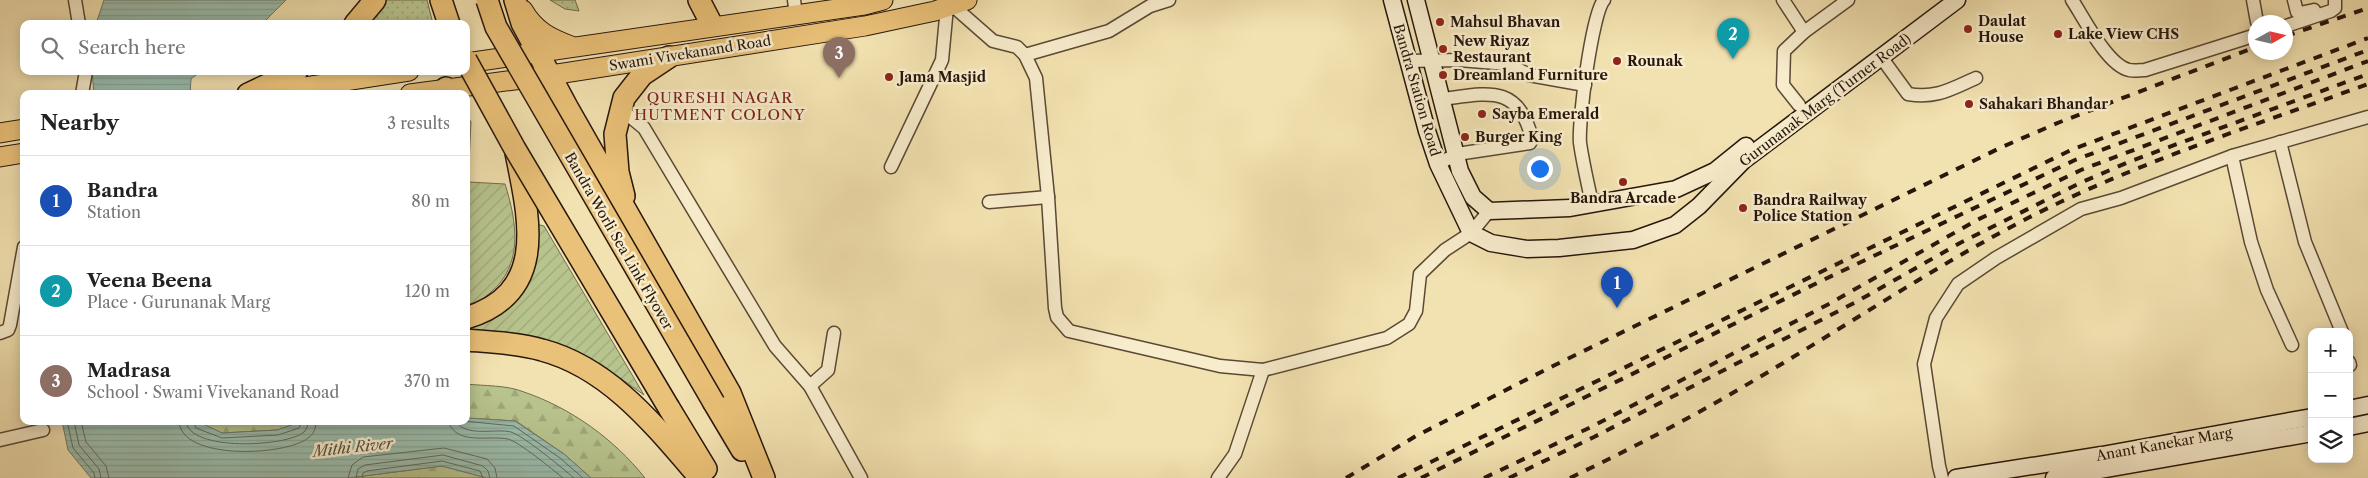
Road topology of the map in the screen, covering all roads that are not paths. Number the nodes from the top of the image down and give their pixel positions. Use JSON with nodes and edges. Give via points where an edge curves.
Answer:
{"nodes":[{"id":1,"x":75,"y":0,"type":"edge"},
{"id":2,"x":375,"y":0,"type":"edge"},
{"id":3,"x":441,"y":0,"type":"edge"},
{"id":4,"x":487,"y":0,"type":"edge"},
{"id":5,"x":517,"y":0,"type":"edge"},
{"id":6,"x":699,"y":0,"type":"edge"},
{"id":7,"x":883,"y":0,"type":"edge"},
{"id":8,"x":1169,"y":0,"type":"edge"},
{"id":9,"x":1392,"y":0,"type":"edge"},
{"id":10,"x":1416,"y":0,"type":"edge"},
{"id":11,"x":1604,"y":0,"type":"edge"},
{"id":12,"x":1783,"y":0,"type":"edge"},
{"id":13,"x":1848,"y":0,"type":"edge"},
{"id":14,"x":1942,"y":0,"type":"edge"},
{"id":15,"x":1957,"y":0,"type":"edge"},
{"id":16,"x":2072,"y":0,"type":"edge"},
{"id":17,"x":2253,"y":0,"type":"edge"},
{"id":18,"x":2294,"y":0,"type":"edge"},
{"id":19,"x":2332,"y":3,"type":"edge"},
{"id":20,"x":955,"y":4,"type":"edge"},
{"id":21,"x":795,"y":8,"type":"edge"},
{"id":22,"x":2256,"y":15,"type":"edge"},
{"id":23,"x":78,"y":20,"type":"edge"},
{"id":24,"x":358,"y":20,"type":"edge"},
{"id":25,"x":448,"y":20,"type":"edge"},
{"id":26,"x":2293,"y":22,"type":"edge"},
{"id":27,"x":712,"y":26,"type":"junction"},
{"id":28,"x":1804,"y":32,"type":"junction"},
{"id":29,"x":2248,"y":38,"type":"edge"},
{"id":30,"x":572,"y":46,"type":"junction"},
{"id":31,"x":538,"y":52,"type":"junction"},
{"id":32,"x":1025,"y":54,"type":"junction"},
{"id":33,"x":669,"y":57,"type":"junction"},
{"id":34,"x":1881,"y":57,"type":"junction"},
{"id":35,"x":470,"y":60,"type":"edge"},
{"id":36,"x":1433,"y":60,"type":"junction"},
{"id":37,"x":1408,"y":61,"type":"junction"},
{"id":38,"x":470,"y":68,"type":"edge"},
{"id":39,"x":85,"y":75,"type":"edge"},
{"id":40,"x":288,"y":75,"type":"edge"},
{"id":41,"x":383,"y":75,"type":"edge"},
{"id":42,"x":551,"y":75,"type":"junction"},
{"id":43,"x":1976,"y":78,"type":"dead end"},
{"id":44,"x":1585,"y":85,"type":"junction"},
{"id":45,"x":83,"y":90,"type":"edge"},
{"id":46,"x":257,"y":90,"type":"edge"},
{"id":47,"x":286,"y":90,"type":"edge"},
{"id":48,"x":451,"y":90,"type":"edge"},
{"id":49,"x":1443,"y":99,"type":"junction"},
{"id":50,"x":1799,"y":105,"type":"junction"},
{"id":51,"x":621,"y":109,"type":"junction"},
{"id":52,"x":2368,"y":117,"type":"edge"},
{"id":53,"x":20,"y":130,"type":"edge"},
{"id":54,"x":0,"y":133,"type":"edge"},
{"id":55,"x":2280,"y":142,"type":"junction"},
{"id":56,"x":515,"y":149,"type":"junction"},
{"id":57,"x":20,"y":154,"type":"edge"},
{"id":58,"x":1457,"y":154,"type":"junction"},
{"id":59,"x":2232,"y":156,"type":"junction"},
{"id":60,"x":0,"y":157,"type":"edge"},
{"id":61,"x":1438,"y":164,"type":"junction"},
{"id":62,"x":891,"y":167,"type":"dead end"},
{"id":63,"x":1048,"y":197,"type":"junction"},
{"id":64,"x":989,"y":202,"type":"dead end"},
{"id":65,"x":1592,"y":204,"type":"junction"},
{"id":66,"x":1489,"y":210,"type":"junction"},
{"id":67,"x":629,"y":217,"type":"junction"},
{"id":68,"x":1471,"y":233,"type":"junction"},
{"id":69,"x":20,"y":269,"type":"edge"},
{"id":70,"x":470,"y":317,"type":"edge"},
{"id":71,"x":2340,"y":328,"type":"edge"},
{"id":72,"x":0,"y":333,"type":"edge"},
{"id":73,"x":834,"y":333,"type":"dead end"},
{"id":74,"x":470,"y":341,"type":"edge"},
{"id":75,"x":2292,"y":345,"type":"dead end"},
{"id":76,"x":1263,"y":370,"type":"junction"},
{"id":77,"x":810,"y":386,"type":"junction"},
{"id":78,"x":2368,"y":405,"type":"edge"},
{"id":79,"x":2353,"y":408,"type":"edge"},
{"id":80,"x":2308,"y":419,"type":"edge"},
{"id":81,"x":2368,"y":424,"type":"edge"},
{"id":82,"x":2353,"y":426,"type":"edge"},
{"id":83,"x":43,"y":430,"type":"dead end"},
{"id":84,"x":2308,"y":434,"type":"edge"},
{"id":85,"x":0,"y":440,"type":"edge"},
{"id":86,"x":700,"y":478,"type":"edge"},
{"id":87,"x":712,"y":478,"type":"edge"},
{"id":88,"x":759,"y":478,"type":"edge"},
{"id":89,"x":764,"y":478,"type":"edge"},
{"id":90,"x":861,"y":478,"type":"edge"},
{"id":91,"x":1218,"y":478,"type":"edge"},
{"id":92,"x":1942,"y":478,"type":"edge"},
{"id":93,"x":1956,"y":478,"type":"edge"},
{"id":94,"x":2054,"y":478,"type":"edge"}],
"edges":[{"from":1,"to":23,"type":"street"},
{"from":2,"to":24,"type":"highway"},
{"from":3,"to":25,"type":"highway"},
{"from":4,"to":88,"type":"highway","name":"Bandra Worli Sea Link Flyover","bridge":true,"via":[[496,27]]},
{"from":5,"to":30,"type":"main road","via":[[534,26],[548,37]]},
{"from":5,"to":31,"type":"highway","via":[[522,23]]},
{"from":6,"to":27,"type":"highway"},
{"from":7,"to":21,"type":"main road","name":"Swami Vivekanand Road"},
{"from":8,"to":32,"type":"street","via":[[1150,6],[1109,31]]},
{"from":9,"to":37,"type":"main road","name":"Bandra Station Road"},
{"from":10,"to":36,"type":"main road","name":"Bandra Station Road"},
{"from":11,"to":44,"type":"street","via":[[1596,17]]},
{"from":12,"to":28,"type":"street"},
{"from":13,"to":28,"type":"street"},
{"from":14,"to":50,"type":"main road"},
{"from":15,"to":34,"type":"main road","name":"Gurunanak Marg (Turner Road)"},
{"from":16,"to":29,"type":"street","via":[[2108,55],[2129,70],[2145,70]]},
{"from":17,"to":22,"type":"street"},
{"from":18,"to":19,"type":"street","via":[[2300,14]]},
{"from":19,"to":26,"type":"street"},
{"from":20,"to":32,"type":"street","via":[[993,41],[1017,47]]},
{"from":20,"to":33,"type":"main road","name":"Swami Vivekanand Road","via":[[865,26]]},
{"from":20,"to":62,"type":"street","via":[[942,60]]},
{"from":21,"to":27,"type":"main road","name":"Swami Vivekanand Road"},
{"from":27,"to":30,"type":"main road","name":"Swami Vivekanand Road"},
{"from":28,"to":50,"type":"street","via":[[1784,51],[1783,84]]},
{"from":30,"to":31,"type":"main road","name":"Swami Vivekanand Road"},
{"from":31,"to":35,"type":"main road","name":"Swami Vivekanand Road"},
{"from":31,"to":42,"type":"highway"},
{"from":32,"to":63,"type":"street","via":[[1036,78]]},
{"from":33,"to":42,"type":"main road","name":"Swami Vivekanand Road"},
{"from":33,"to":51,"type":"highway","via":[[642,75],[624,98]]},
{"from":34,"to":43,"type":"street","via":[[1908,94],[1924,97],[1942,93]]},
{"from":34,"to":68,"type":"main road","name":"Gurunanak Marg (Turner Road)","via":[[1743,161],[1699,206],[1675,225],[1633,240],[1560,248],[1507,247]]},
{"from":36,"to":37,"type":"street"},
{"from":36,"to":44,"type":"street","via":[[1508,64],[1530,75]]},
{"from":36,"to":49,"type":"main road","name":"Bandra Station Road"},
{"from":37,"to":61,"type":"main road","name":"Bandra Station Road"},
{"from":38,"to":56,"type":"highway","bridge":true},
{"from":39,"to":45,"type":"street"},
{"from":40,"to":46,"type":"highway"},
{"from":41,"to":47,"type":"main road"},
{"from":42,"to":48,"type":"main road","name":"Swami Vivekanand Road"},
{"from":42,"to":67,"type":"highway"},
{"from":44,"to":65,"type":"street","via":[[1580,142]]},
{"from":49,"to":58,"type":"main road","name":"Bandra Station Road"},
{"from":49,"to":58,"type":"street","via":[[1488,94],[1504,96],[1528,122],[1530,142]]},
{"from":50,"to":65,"type":"main road","via":[[1715,171],[1700,179],[1676,188]]},
{"from":51,"to":67,"type":"highway","via":[[615,134],[618,172]]},
{"from":51,"to":77,"type":"street","via":[[644,128],[775,346]]},
{"from":52,"to":55,"type":"street"},
{"from":53,"to":54,"type":"main road"},
{"from":55,"to":59,"type":"street"},
{"from":55,"to":71,"type":"street","via":[[2305,242]]},
{"from":56,"to":70,"type":"highway","via":[[528,214],[529,244],[522,274],[508,295],[486,312]]},
{"from":56,"to":87,"type":"highway","bridge":true},
{"from":57,"to":60,"type":"main road"},
{"from":58,"to":61,"type":"street"},
{"from":58,"to":66,"type":"main road","name":"Bandra Station Road","via":[[1460,171],[1473,197]]},
{"from":59,"to":75,"type":"street","via":[[2251,242],[2267,290]]},
{"from":59,"to":92,"type":"street","via":[[2121,198],[2081,209],[1958,284],[1936,318],[1924,364]]},
{"from":61,"to":68,"type":"main road","name":"Bandra Station Road"},
{"from":63,"to":64,"type":"street"},
{"from":63,"to":76,"type":"street","via":[[1055,308],[1057,317],[1069,331],[1220,366]]},
{"from":65,"to":66,"type":"main road","via":[[1570,208]]},
{"from":66,"to":68,"type":"street"},
{"from":67,"to":89,"type":"highway","via":[[730,393]]},
{"from":68,"to":76,"type":"street","via":[[1445,250],[1420,274],[1416,311],[1409,324],[1387,338]]},
{"from":69,"to":72,"type":"street","via":[[10,325],[8,330]]},
{"from":73,"to":77,"type":"street","via":[[828,370]]},
{"from":74,"to":86,"type":"highway","via":[[542,350],[598,374],[651,422]]},
{"from":76,"to":91,"type":"street","via":[[1234,454]]},
{"from":77,"to":90,"type":"street"},
{"from":78,"to":79,"type":"main road"},
{"from":80,"to":93,"type":"main road","name":"Anant Kanekar Marg","via":[[2102,456]]},
{"from":81,"to":82,"type":"main road"},
{"from":83,"to":85,"type":"street"},
{"from":84,"to":94,"type":"main road","name":"Anant Kanekar Marg"}]}
